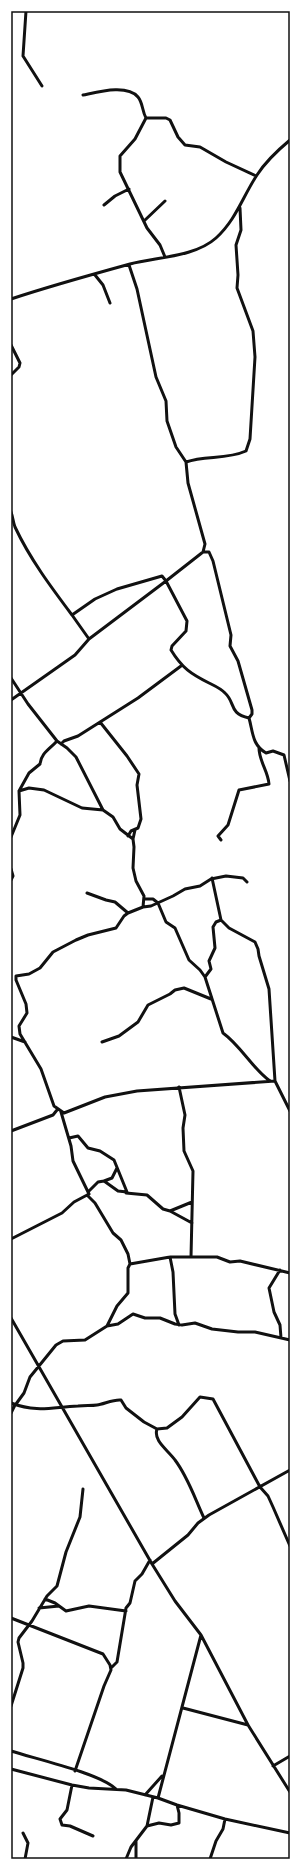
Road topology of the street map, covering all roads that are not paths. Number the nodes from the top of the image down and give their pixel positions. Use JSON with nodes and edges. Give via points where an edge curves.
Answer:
{"nodes":[{"id":1,"x":26,"y":11,"type":"edge"},
{"id":2,"x":42,"y":86,"type":"dead end"},
{"id":3,"x":84,"y":95,"type":"dead end"},
{"id":4,"x":146,"y":118,"type":"junction"},
{"id":5,"x":290,"y":140,"type":"edge"},
{"id":6,"x":256,"y":176,"type":"junction"},
{"id":7,"x":129,"y":189,"type":"junction"},
{"id":8,"x":165,"y":201,"type":"dead end"},
{"id":9,"x":104,"y":205,"type":"dead end"},
{"id":10,"x":240,"y":208,"type":"junction"},
{"id":11,"x":144,"y":221,"type":"junction"},
{"id":12,"x":165,"y":257,"type":"junction"},
{"id":13,"x":129,"y":265,"type":"junction"},
{"id":14,"x":95,"y":275,"type":"junction"},
{"id":15,"x":11,"y":299,"type":"edge"},
{"id":16,"x":110,"y":303,"type":"dead end"},
{"id":17,"x":11,"y":345,"type":"edge"},
{"id":18,"x":11,"y":375,"type":"edge"},
{"id":19,"x":186,"y":462,"type":"junction"},
{"id":20,"x":11,"y":512,"type":"edge"},
{"id":21,"x":205,"y":544,"type":"junction"},
{"id":22,"x":203,"y":552,"type":"junction"},
{"id":23,"x":209,"y":552,"type":"junction"},
{"id":24,"x":166,"y":581,"type":"junction"},
{"id":25,"x":72,"y":615,"type":"junction"},
{"id":26,"x":89,"y":639,"type":"junction"},
{"id":27,"x":181,"y":666,"type":"junction"},
{"id":28,"x":11,"y":678,"type":"edge"},
{"id":29,"x":21,"y":693,"type":"junction"},
{"id":30,"x":11,"y":700,"type":"edge"},
{"id":31,"x":249,"y":718,"type":"junction"},
{"id":32,"x":100,"y":722,"type":"junction"},
{"id":33,"x":57,"y":741,"type":"junction"},
{"id":34,"x":61,"y":744,"type":"junction"},
{"id":35,"x":259,"y":748,"type":"junction"},
{"id":36,"x":290,"y":781,"type":"edge"},
{"id":37,"x":19,"y":791,"type":"junction"},
{"id":38,"x":103,"y":810,"type":"junction"},
{"id":39,"x":135,"y":830,"type":"junction"},
{"id":40,"x":128,"y":836,"type":"junction"},
{"id":41,"x":11,"y":837,"type":"edge"},
{"id":42,"x":133,"y":839,"type":"junction"},
{"id":43,"x":221,"y":840,"type":"dead end"},
{"id":44,"x":11,"y":870,"type":"edge"},
{"id":45,"x":212,"y":878,"type":"junction"},
{"id":46,"x":11,"y":880,"type":"edge"},
{"id":47,"x":246,"y":882,"type":"dead end"},
{"id":48,"x":206,"y":883,"type":"junction"},
{"id":49,"x":213,"y":884,"type":"junction"},
{"id":50,"x":87,"y":893,"type":"dead end"},
{"id":51,"x":144,"y":899,"type":"junction"},
{"id":52,"x":158,"y":903,"type":"junction"},
{"id":53,"x":143,"y":907,"type":"junction"},
{"id":54,"x":128,"y":913,"type":"junction"},
{"id":55,"x":221,"y":920,"type":"junction"},
{"id":56,"x":205,"y":977,"type":"junction"},
{"id":57,"x":212,"y":999,"type":"junction"},
{"id":58,"x":11,"y":1037,"type":"edge"},
{"id":59,"x":25,"y":1042,"type":"junction"},
{"id":60,"x":102,"y":1042,"type":"dead end"},
{"id":61,"x":276,"y":1080,"type":"junction"},
{"id":62,"x":270,"y":1081,"type":"junction"},
{"id":63,"x":179,"y":1087,"type":"junction"},
{"id":64,"x":57,"y":1110,"type":"junction"},
{"id":65,"x":290,"y":1111,"type":"edge"},
{"id":66,"x":61,"y":1112,"type":"junction"},
{"id":67,"x":11,"y":1131,"type":"edge"},
{"id":68,"x":69,"y":1138,"type":"junction"},
{"id":69,"x":118,"y":1167,"type":"junction"},
{"id":70,"x":104,"y":1181,"type":"junction"},
{"id":71,"x":89,"y":1191,"type":"junction"},
{"id":72,"x":126,"y":1193,"type":"junction"},
{"id":73,"x":87,"y":1195,"type":"junction"},
{"id":74,"x":192,"y":1202,"type":"junction"},
{"id":75,"x":170,"y":1211,"type":"junction"},
{"id":76,"x":192,"y":1223,"type":"junction"},
{"id":77,"x":11,"y":1239,"type":"edge"},
{"id":78,"x":191,"y":1256,"type":"junction"},
{"id":79,"x":170,"y":1257,"type":"junction"},
{"id":80,"x":130,"y":1264,"type":"junction"},
{"id":81,"x":280,"y":1270,"type":"junction"},
{"id":82,"x":290,"y":1273,"type":"edge"},
{"id":83,"x":11,"y":1318,"type":"edge"},
{"id":84,"x":179,"y":1324,"type":"junction"},
{"id":85,"x":107,"y":1326,"type":"junction"},
{"id":86,"x":281,"y":1338,"type":"junction"},
{"id":87,"x":290,"y":1340,"type":"edge"},
{"id":88,"x":38,"y":1366,"type":"junction"},
{"id":89,"x":14,"y":1404,"type":"edge"},
{"id":90,"x":62,"y":1407,"type":"junction"},
{"id":91,"x":11,"y":1413,"type":"edge"},
{"id":92,"x":157,"y":1429,"type":"junction"},
{"id":93,"x":290,"y":1470,"type":"edge"},
{"id":94,"x":260,"y":1487,"type":"junction"},
{"id":95,"x":83,"y":1489,"type":"dead end"},
{"id":96,"x":204,"y":1518,"type":"junction"},
{"id":97,"x":290,"y":1546,"type":"edge"},
{"id":98,"x":150,"y":1560,"type":"junction"},
{"id":99,"x":152,"y":1564,"type":"junction"},
{"id":100,"x":45,"y":1599,"type":"junction"},
{"id":101,"x":59,"y":1606,"type":"junction"},
{"id":102,"x":39,"y":1608,"type":"junction"},
{"id":103,"x":126,"y":1611,"type":"junction"},
{"id":104,"x":11,"y":1618,"type":"edge"},
{"id":105,"x":30,"y":1624,"type":"junction"},
{"id":106,"x":201,"y":1636,"type":"junction"},
{"id":107,"x":111,"y":1668,"type":"junction"},
{"id":108,"x":11,"y":1706,"type":"edge"},
{"id":109,"x":183,"y":1708,"type":"junction"},
{"id":110,"x":248,"y":1725,"type":"junction"},
{"id":111,"x":11,"y":1751,"type":"edge"},
{"id":112,"x":290,"y":1756,"type":"edge"},
{"id":113,"x":273,"y":1766,"type":"junction"},
{"id":114,"x":11,"y":1769,"type":"edge"},
{"id":115,"x":75,"y":1771,"type":"junction"},
{"id":116,"x":162,"y":1776,"type":"junction"},
{"id":117,"x":72,"y":1785,"type":"junction"},
{"id":118,"x":116,"y":1789,"type":"junction"},
{"id":119,"x":290,"y":1792,"type":"edge"},
{"id":120,"x":145,"y":1795,"type":"junction"},
{"id":121,"x":153,"y":1797,"type":"junction"},
{"id":122,"x":158,"y":1798,"type":"junction"},
{"id":123,"x":177,"y":1806,"type":"junction"},
{"id":124,"x":224,"y":1819,"type":"junction"},
{"id":125,"x":147,"y":1826,"type":"junction"},
{"id":126,"x":23,"y":1833,"type":"dead end"},
{"id":127,"x":290,"y":1833,"type":"edge"},
{"id":128,"x":93,"y":1836,"type":"dead end"},
{"id":129,"x":136,"y":1841,"type":"junction"},
{"id":130,"x":127,"y":1858,"type":"edge"},
{"id":131,"x":25,"y":1859,"type":"edge"},
{"id":132,"x":136,"y":1859,"type":"edge"},
{"id":133,"x":210,"y":1859,"type":"edge"}],
"edges":[{"from":1,"to":2,"type":"street","via":[[22,56]]},
{"from":3,"to":4,"type":"street","via":[[111,90],[132,92],[138,98]]},
{"from":4,"to":6,"type":"street","via":[[170,120],[185,145],[200,147]]},
{"from":4,"to":7,"type":"street","via":[[135,139],[125,148],[118,161],[120,172]]},
{"from":5,"to":6,"type":"street","via":[[263,165]]},
{"from":6,"to":10,"type":"street"},
{"from":7,"to":9,"type":"street"},
{"from":7,"to":11,"type":"street"},
{"from":8,"to":11,"type":"street"},
{"from":10,"to":12,"type":"street","via":[[215,240],[193,250]]},
{"from":10,"to":19,"type":"street","via":[[241,230],[236,245],[237,288],[253,330],[255,362],[250,443],[246,451],[241,453]]},
{"from":11,"to":12,"type":"street","via":[[164,251]]},
{"from":12,"to":13,"type":"street"},
{"from":13,"to":14,"type":"street"},
{"from":13,"to":19,"type":"street","via":[[156,377],[166,401],[167,421],[176,447]]},
{"from":14,"to":15,"type":"street"},
{"from":14,"to":16,"type":"street","via":[[103,285]]},
{"from":17,"to":18,"type":"street","via":[[20,363]]},
{"from":19,"to":21,"type":"street","via":[[188,483]]},
{"from":20,"to":25,"type":"street","via":[[15,527],[43,576]]},
{"from":21,"to":22,"type":"street"},
{"from":21,"to":23,"type":"street"},
{"from":22,"to":23,"type":"street"},
{"from":22,"to":24,"type":"street"},
{"from":23,"to":31,"type":"street","via":[[214,561],[231,635],[230,646],[238,661],[252,710]]},
{"from":24,"to":25,"type":"street","via":[[162,576],[117,589],[94,599]]},
{"from":24,"to":26,"type":"street"},
{"from":24,"to":27,"type":"street","via":[[187,621],[186,631],[170,648]]},
{"from":25,"to":26,"type":"street"},
{"from":26,"to":29,"type":"street","via":[[75,655]]},
{"from":27,"to":31,"type":"street","via":[[219,687],[227,695],[234,711]]},
{"from":27,"to":32,"type":"street"},
{"from":28,"to":29,"type":"street"},
{"from":29,"to":30,"type":"street"},
{"from":29,"to":33,"type":"street"},
{"from":31,"to":35,"type":"street","via":[[254,741]]},
{"from":32,"to":34,"type":"street"},
{"from":32,"to":39,"type":"street","via":[[139,774],[137,785],[141,819]]},
{"from":33,"to":34,"type":"street"},
{"from":33,"to":37,"type":"street","via":[[41,756],[40,764],[29,772]]},
{"from":34,"to":38,"type":"street","via":[[82,766]]},
{"from":35,"to":36,"type":"street","via":[[266,753],[273,751],[284,755]]},
{"from":35,"to":43,"type":"street","via":[[269,784],[239,790],[228,825],[218,836]]},
{"from":37,"to":38,"type":"street","via":[[29,788],[44,790],[82,808]]},
{"from":37,"to":41,"type":"street","via":[[20,815]]},
{"from":38,"to":40,"type":"street","via":[[113,817]]},
{"from":39,"to":40,"type":"street"},
{"from":39,"to":42,"type":"street"},
{"from":40,"to":42,"type":"street"},
{"from":42,"to":51,"type":"street","via":[[134,875]]},
{"from":44,"to":46,"type":"street"},
{"from":45,"to":47,"type":"street","via":[[226,876],[243,878]]},
{"from":45,"to":48,"type":"street"},
{"from":45,"to":49,"type":"street"},
{"from":48,"to":49,"type":"street"},
{"from":48,"to":52,"type":"street","via":[[185,889]]},
{"from":49,"to":55,"type":"street"},
{"from":50,"to":54,"type":"street","via":[[115,902]]},
{"from":51,"to":52,"type":"street","via":[[153,899]]},
{"from":51,"to":53,"type":"street"},
{"from":52,"to":53,"type":"street"},
{"from":52,"to":56,"type":"street","via":[[166,922],[175,928],[188,960]]},
{"from":53,"to":54,"type":"street"},
{"from":54,"to":59,"type":"street","via":[[116,928],[76,940],[53,952],[40,968],[29,974],[16,976],[27,1013],[19,1026]]},
{"from":55,"to":56,"type":"street","via":[[213,927],[214,950],[209,961],[211,969]]},
{"from":55,"to":61,"type":"street","via":[[229,928],[255,942],[258,949],[269,989]]},
{"from":56,"to":57,"type":"street"},
{"from":57,"to":60,"type":"street","via":[[184,988],[175,990],[148,1005],[138,1022],[118,1036]]},
{"from":57,"to":62,"type":"street","via":[[223,1033]]},
{"from":58,"to":59,"type":"street"},
{"from":59,"to":64,"type":"street","via":[[41,1069]]},
{"from":61,"to":62,"type":"street"},
{"from":61,"to":65,"type":"street"},
{"from":62,"to":63,"type":"street"},
{"from":63,"to":66,"type":"street","via":[[105,1097],[68,1112]]},
{"from":63,"to":74,"type":"street","via":[[185,1115],[182,1128],[184,1151],[193,1171]]},
{"from":64,"to":66,"type":"street"},
{"from":64,"to":67,"type":"street"},
{"from":66,"to":68,"type":"street"},
{"from":68,"to":69,"type":"street","via":[[78,1136],[88,1148],[109,1156]]},
{"from":68,"to":71,"type":"street","via":[[73,1161]]},
{"from":69,"to":70,"type":"street","via":[[112,1178]]},
{"from":69,"to":72,"type":"street"},
{"from":70,"to":71,"type":"street","via":[[98,1182]]},
{"from":70,"to":72,"type":"street","via":[[118,1191]]},
{"from":71,"to":73,"type":"street"},
{"from":72,"to":75,"type":"street","via":[[147,1195],[163,1209]]},
{"from":73,"to":77,"type":"street","via":[[62,1213]]},
{"from":73,"to":80,"type":"street","via":[[120,1240]]},
{"from":74,"to":75,"type":"street"},
{"from":74,"to":76,"type":"street"},
{"from":75,"to":76,"type":"street"},
{"from":76,"to":78,"type":"street"},
{"from":78,"to":79,"type":"street"},
{"from":78,"to":81,"type":"street","via":[[217,1257],[230,1262],[240,1261]]},
{"from":79,"to":80,"type":"street"},
{"from":79,"to":84,"type":"street","via":[[175,1314]]},
{"from":80,"to":85,"type":"street","via":[[128,1293],[117,1306]]},
{"from":81,"to":82,"type":"street"},
{"from":81,"to":86,"type":"street","via":[[269,1288],[274,1312],[280,1325]]},
{"from":83,"to":88,"type":"street"},
{"from":84,"to":85,"type":"street","via":[[133,1314],[118,1324]]},
{"from":84,"to":86,"type":"street","via":[[195,1323],[212,1329],[255,1332]]},
{"from":85,"to":88,"type":"street","via":[[85,1340],[63,1341],[56,1345]]},
{"from":86,"to":87,"type":"street"},
{"from":88,"to":89,"type":"street","via":[[24,1393]]},
{"from":88,"to":90,"type":"street"},
{"from":89,"to":90,"type":"street","via":[[49,1410]]},
{"from":89,"to":91,"type":"street"},
{"from":90,"to":92,"type":"street","via":[[94,1406],[121,1400],[126,1408]]},
{"from":90,"to":98,"type":"street"},
{"from":92,"to":94,"type":"street","via":[[167,1428],[182,1417],[200,1396],[213,1399]]},
{"from":92,"to":96,"type":"street","via":[[157,1439],[175,1460]]},
{"from":93,"to":94,"type":"street"},
{"from":94,"to":96,"type":"street"},
{"from":94,"to":97,"type":"street","via":[[268,1496]]},
{"from":95,"to":100,"type":"street","via":[[80,1517],[66,1552],[57,1586]]},
{"from":96,"to":99,"type":"street","via":[[188,1535]]},
{"from":98,"to":99,"type":"street"},
{"from":98,"to":103,"type":"street","via":[[135,1581]]},
{"from":99,"to":106,"type":"street"},
{"from":100,"to":101,"type":"street"},
{"from":100,"to":102,"type":"street"},
{"from":101,"to":102,"type":"street"},
{"from":101,"to":103,"type":"street","via":[[66,1611],[89,1606]]},
{"from":102,"to":105,"type":"street"},
{"from":103,"to":107,"type":"street","via":[[117,1662]]},
{"from":104,"to":105,"type":"street"},
{"from":105,"to":107,"type":"street","via":[[103,1654]]},
{"from":105,"to":108,"type":"street","via":[[18,1642],[23,1663]]},
{"from":106,"to":109,"type":"street"},
{"from":106,"to":110,"type":"street"},
{"from":107,"to":115,"type":"street"},
{"from":109,"to":110,"type":"street"},
{"from":109,"to":116,"type":"street"},
{"from":110,"to":113,"type":"street"},
{"from":111,"to":115,"type":"street"},
{"from":112,"to":113,"type":"street"},
{"from":113,"to":119,"type":"street"},
{"from":114,"to":117,"type":"street"},
{"from":115,"to":118,"type":"street","via":[[104,1781]]},
{"from":116,"to":120,"type":"street"},
{"from":116,"to":122,"type":"street"},
{"from":117,"to":118,"type":"street"},
{"from":117,"to":128,"type":"street","via":[[67,1810],[60,1823],[62,1826],[70,1826]]},
{"from":118,"to":120,"type":"street"},
{"from":120,"to":121,"type":"street"},
{"from":121,"to":122,"type":"street"},
{"from":121,"to":125,"type":"street"},
{"from":122,"to":123,"type":"street"},
{"from":123,"to":124,"type":"street"},
{"from":123,"to":125,"type":"street","via":[[179,1822]]},
{"from":124,"to":127,"type":"street"},
{"from":124,"to":133,"type":"street","via":[[223,1829]]},
{"from":125,"to":129,"type":"street"},
{"from":126,"to":131,"type":"street","via":[[28,1843]]},
{"from":129,"to":130,"type":"street"},
{"from":129,"to":132,"type":"street"},
{"from":130,"to":132,"type":"street"}]}
